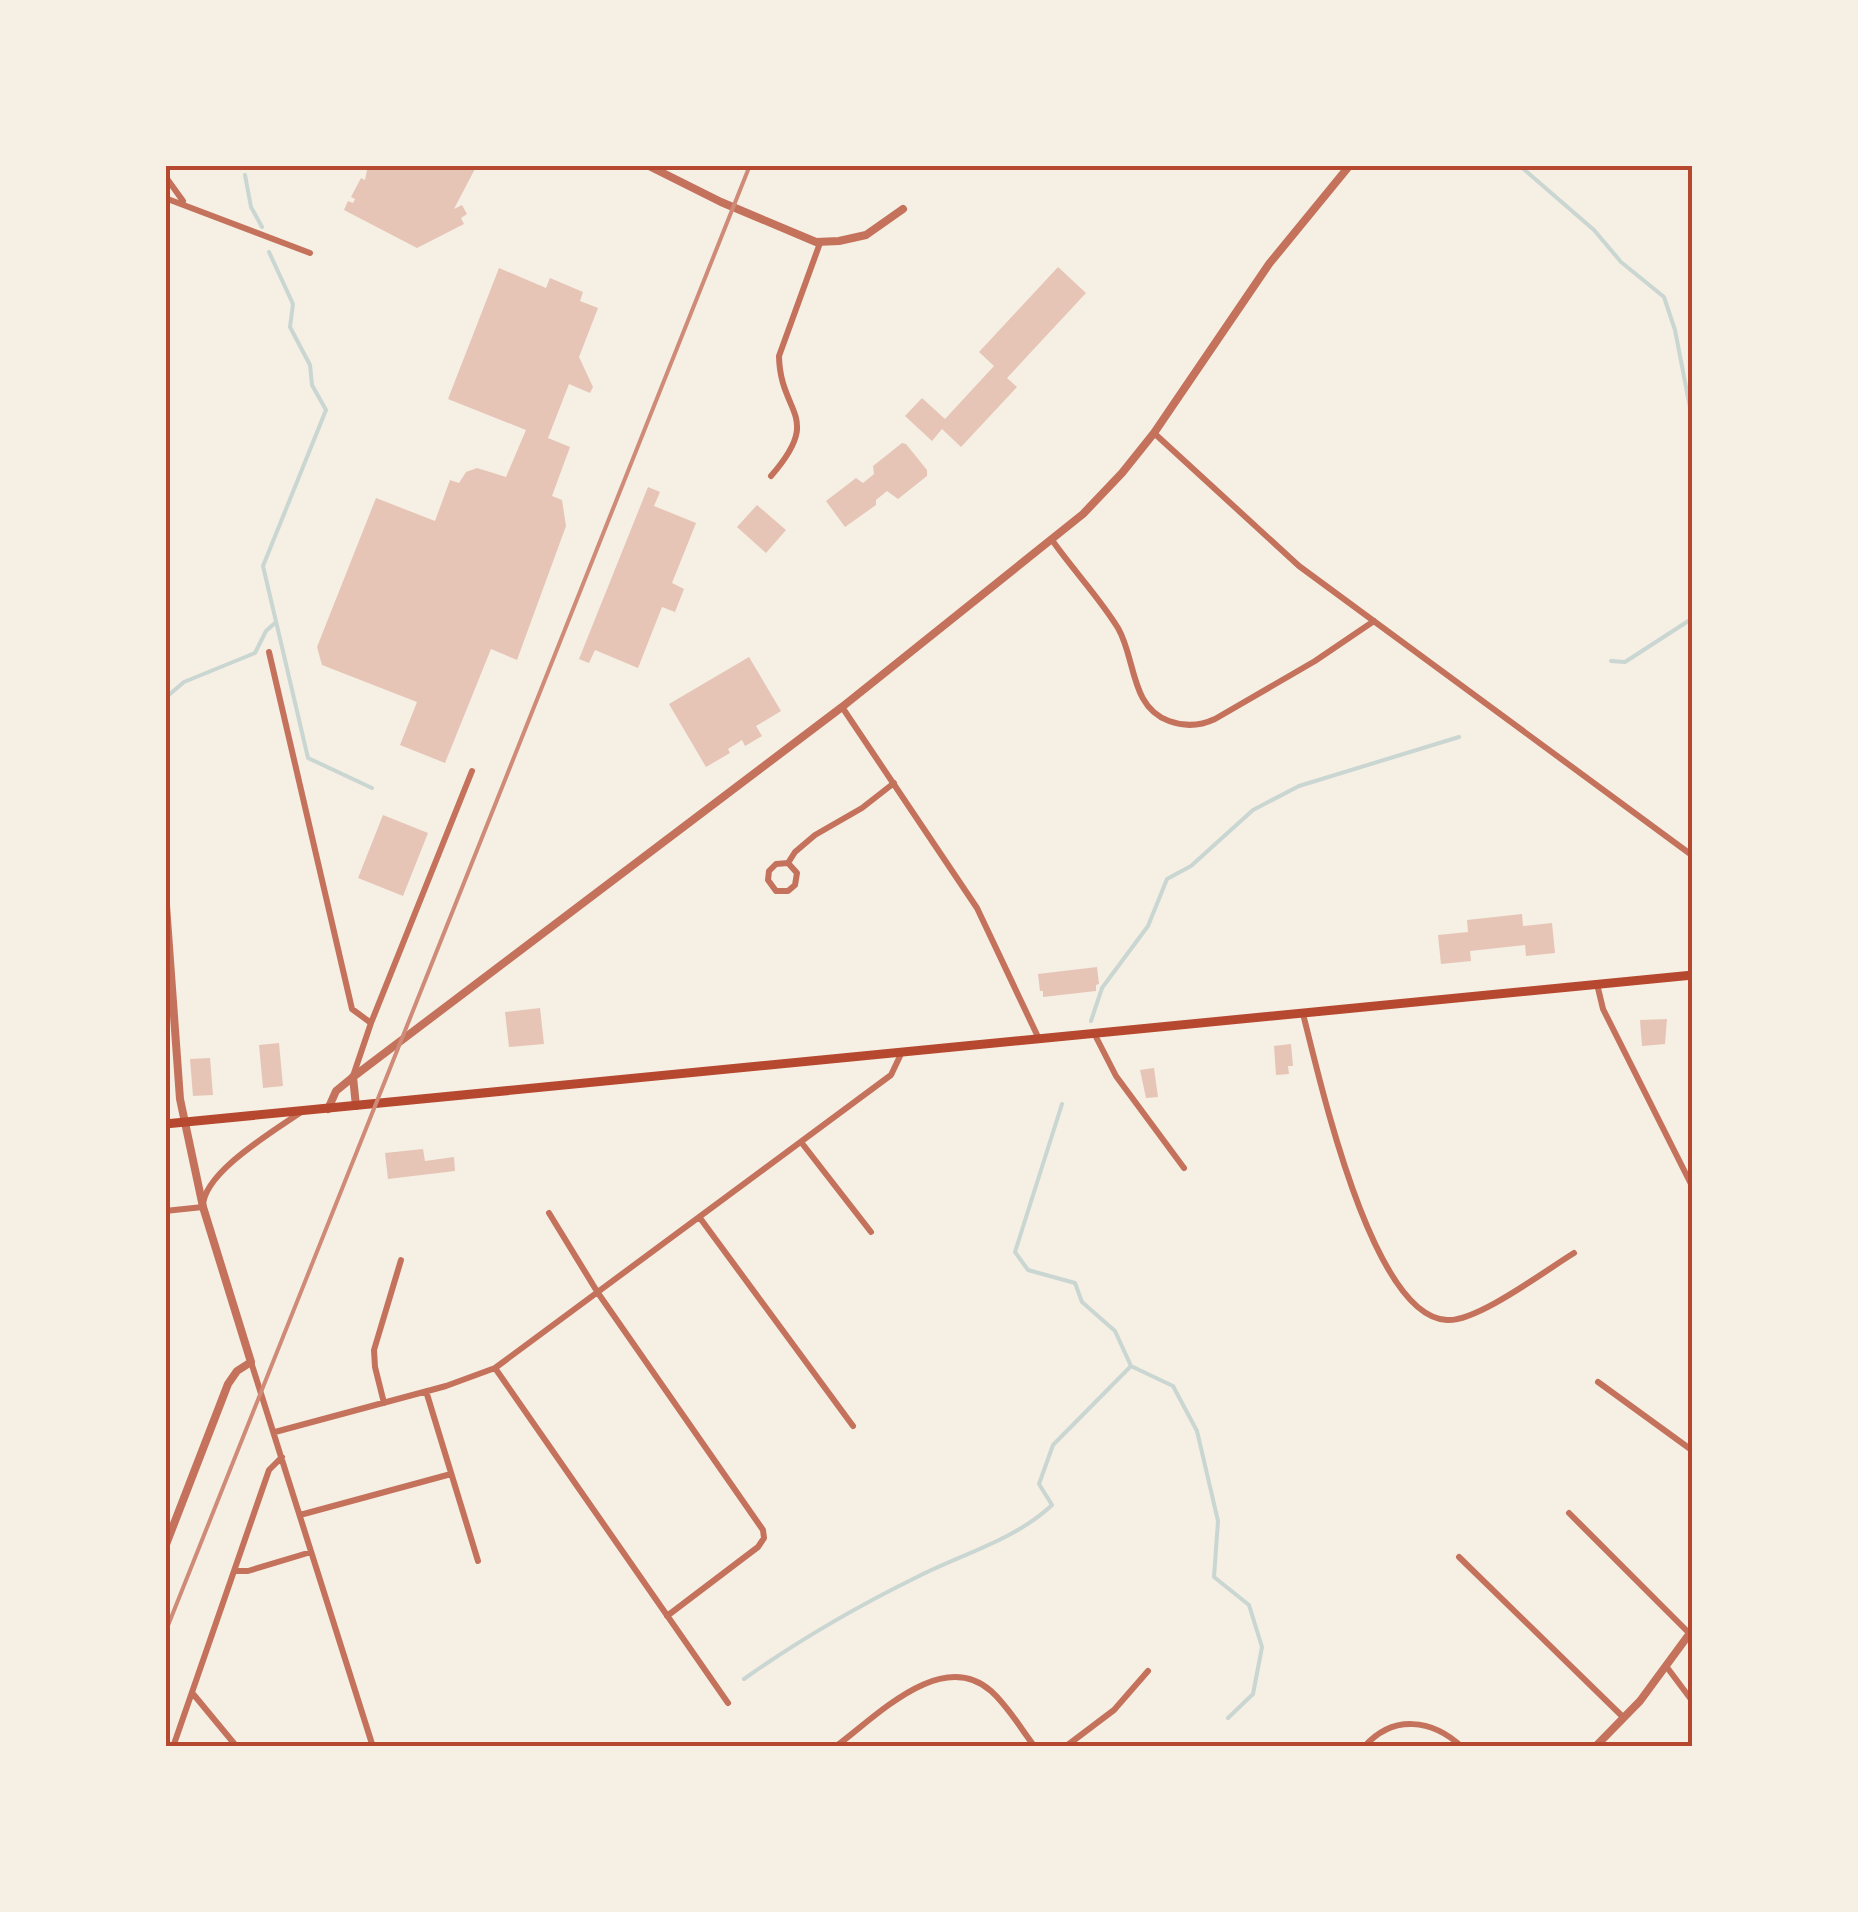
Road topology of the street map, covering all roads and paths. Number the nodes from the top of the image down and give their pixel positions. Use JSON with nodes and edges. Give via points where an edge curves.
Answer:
{"nodes":[{"id":1,"x":647,"y":165,"type":"edge"},
{"id":2,"x":1350,"y":165,"type":"edge"},
{"id":3,"x":165,"y":176,"type":"edge"},
{"id":4,"x":165,"y":198,"type":"edge"},
{"id":5,"x":188,"y":205,"type":"junction"},
{"id":6,"x":902,"y":209,"type":"dead end"},
{"id":7,"x":820,"y":242,"type":"junction"},
{"id":8,"x":310,"y":253,"type":"dead end"},
{"id":9,"x":1154,"y":433,"type":"junction"},
{"id":10,"x":771,"y":476,"type":"dead end"},
{"id":11,"x":1052,"y":540,"type":"junction"},
{"id":12,"x":1374,"y":621,"type":"junction"},
{"id":13,"x":269,"y":652,"type":"dead end"},
{"id":14,"x":842,"y":707,"type":"junction"},
{"id":15,"x":472,"y":771,"type":"dead end"},
{"id":16,"x":894,"y":783,"type":"junction"},
{"id":17,"x":1693,"y":856,"type":"edge"},
{"id":18,"x":788,"y":864,"type":"junction"},
{"id":19,"x":165,"y":891,"type":"edge"},
{"id":20,"x":1693,"y":975,"type":"edge"},
{"id":21,"x":1597,"y":984,"type":"junction"},
{"id":22,"x":1303,"y":1014,"type":"junction"},
{"id":23,"x":371,"y":1024,"type":"junction"},
{"id":24,"x":1096,"y":1035,"type":"junction"},
{"id":25,"x":1040,"y":1040,"type":"junction"},
{"id":26,"x":901,"y":1054,"type":"junction"},
{"id":27,"x":352,"y":1077,"type":"junction"},
{"id":28,"x":356,"y":1106,"type":"junction"},
{"id":29,"x":328,"y":1109,"type":"junction"},
{"id":30,"x":302,"y":1111,"type":"junction"},
{"id":31,"x":184,"y":1122,"type":"junction"},
{"id":32,"x":165,"y":1124,"type":"edge"},
{"id":33,"x":802,"y":1142,"type":"junction"},
{"id":34,"x":1184,"y":1168,"type":"dead end"},
{"id":35,"x":1693,"y":1188,"type":"edge"},
{"id":36,"x":203,"y":1207,"type":"junction"},
{"id":37,"x":165,"y":1212,"type":"edge"},
{"id":38,"x":549,"y":1212,"type":"dead end"},
{"id":39,"x":700,"y":1218,"type":"junction"},
{"id":40,"x":871,"y":1232,"type":"dead end"},
{"id":41,"x":1574,"y":1253,"type":"dead end"},
{"id":42,"x":401,"y":1260,"type":"dead end"},
{"id":43,"x":598,"y":1292,"type":"junction"},
{"id":44,"x":250,"y":1362,"type":"junction"},
{"id":45,"x":495,"y":1368,"type":"junction"},
{"id":46,"x":1598,"y":1382,"type":"dead end"},
{"id":47,"x":426,"y":1392,"type":"junction"},
{"id":48,"x":384,"y":1403,"type":"junction"},
{"id":49,"x":853,"y":1426,"type":"dead end"},
{"id":50,"x":274,"y":1432,"type":"junction"},
{"id":51,"x":1693,"y":1451,"type":"edge"},
{"id":52,"x":282,"y":1457,"type":"junction"},
{"id":53,"x":451,"y":1474,"type":"junction"},
{"id":54,"x":1569,"y":1513,"type":"dead end"},
{"id":55,"x":300,"y":1515,"type":"junction"},
{"id":56,"x":165,"y":1547,"type":"edge"},
{"id":57,"x":311,"y":1552,"type":"junction"},
{"id":58,"x":1460,"y":1557,"type":"dead end"},
{"id":59,"x":478,"y":1561,"type":"dead end"},
{"id":60,"x":234,"y":1572,"type":"junction"},
{"id":61,"x":667,"y":1616,"type":"junction"},
{"id":62,"x":1691,"y":1631,"type":"edge"},
{"id":63,"x":1666,"y":1666,"type":"junction"},
{"id":64,"x":1148,"y":1671,"type":"dead end"},
{"id":65,"x":193,"y":1694,"type":"junction"},
{"id":66,"x":1693,"y":1702,"type":"edge"},
{"id":67,"x":728,"y":1703,"type":"dead end"},
{"id":68,"x":1624,"y":1718,"type":"junction"},
{"id":69,"x":173,"y":1747,"type":"edge"},
{"id":70,"x":237,"y":1747,"type":"edge"},
{"id":71,"x":373,"y":1747,"type":"edge"},
{"id":72,"x":836,"y":1747,"type":"edge"},
{"id":73,"x":1035,"y":1747,"type":"edge"},
{"id":74,"x":1066,"y":1747,"type":"edge"},
{"id":75,"x":1364,"y":1747,"type":"edge"},
{"id":76,"x":1462,"y":1747,"type":"edge"},
{"id":77,"x":1595,"y":1747,"type":"edge"}],
"edges":[{"from":1,"to":7,"type":"street"},
{"from":2,"to":9,"type":"street","via":[[1269,264]]},
{"from":3,"to":5,"type":"street"},
{"from":4,"to":5,"type":"street"},
{"from":5,"to":8,"type":"street"},
{"from":6,"to":7,"type":"street","via":[[866,234]]},
{"from":7,"to":10,"type":"street","via":[[779,356],[797,436]]},
{"from":9,"to":11,"type":"street"},
{"from":9,"to":12,"type":"street","via":[[1299,566]]},
{"from":11,"to":12,"type":"street","via":[[1117,626],[1148,707],[1176,724],[1215,719]]},
{"from":11,"to":14,"type":"street"},
{"from":12,"to":17,"type":"street"},
{"from":13,"to":23,"type":"street","via":[[352,1009]]},
{"from":14,"to":16,"type":"street"},
{"from":14,"to":27,"type":"street"},
{"from":15,"to":23,"type":"street"},
{"from":16,"to":18,"type":"street","via":[[808,841]]},
{"from":16,"to":25,"type":"street","via":[[977,908]]},
{"from":18,"to":18,"type":"street","via":[[769,871],[769,884],[778,892],[797,882]]},
{"from":19,"to":31,"type":"street"},
{"from":20,"to":21,"type":"main road"},
{"from":21,"to":22,"type":"main road"},
{"from":21,"to":35,"type":"street","via":[[1603,1010]]},
{"from":22,"to":24,"type":"main road"},
{"from":22,"to":41,"type":"street","via":[[1354,1194],[1384,1260],[1416,1306],[1444,1320],[1471,1316]]},
{"from":23,"to":27,"type":"street"},
{"from":24,"to":25,"type":"main road"},
{"from":24,"to":34,"type":"street","via":[[1116,1076]]},
{"from":25,"to":26,"type":"main road"},
{"from":26,"to":28,"type":"main road"},
{"from":26,"to":33,"type":"street","via":[[891,1075]]},
{"from":27,"to":28,"type":"street"},
{"from":27,"to":29,"type":"street"},
{"from":28,"to":29,"type":"main road"},
{"from":29,"to":30,"type":"main road"},
{"from":30,"to":31,"type":"main road"},
{"from":30,"to":36,"type":"street","via":[[210,1183]]},
{"from":31,"to":32,"type":"main road"},
{"from":31,"to":36,"type":"street"},
{"from":33,"to":39,"type":"street"},
{"from":33,"to":40,"type":"street"},
{"from":36,"to":37,"type":"street"},
{"from":36,"to":44,"type":"street"},
{"from":38,"to":43,"type":"street"},
{"from":39,"to":43,"type":"street"},
{"from":39,"to":49,"type":"street"},
{"from":42,"to":48,"type":"street","via":[[374,1350]]},
{"from":43,"to":45,"type":"street"},
{"from":43,"to":61,"type":"street","via":[[764,1538]]},
{"from":44,"to":50,"type":"street"},
{"from":44,"to":56,"type":"street","via":[[228,1384]]},
{"from":45,"to":47,"type":"street"},
{"from":45,"to":61,"type":"street"},
{"from":46,"to":51,"type":"street"},
{"from":47,"to":48,"type":"street"},
{"from":47,"to":53,"type":"street"},
{"from":48,"to":50,"type":"street"},
{"from":50,"to":52,"type":"street"},
{"from":52,"to":55,"type":"street"},
{"from":52,"to":60,"type":"street","via":[[270,1468]]},
{"from":53,"to":55,"type":"street"},
{"from":53,"to":59,"type":"street"},
{"from":54,"to":62,"type":"street"},
{"from":55,"to":57,"type":"street"},
{"from":57,"to":60,"type":"street"},
{"from":57,"to":71,"type":"street"},
{"from":58,"to":68,"type":"street"},
{"from":60,"to":65,"type":"street"},
{"from":61,"to":67,"type":"street"},
{"from":62,"to":63,"type":"street"},
{"from":63,"to":66,"type":"street"},
{"from":63,"to":68,"type":"street"},
{"from":64,"to":74,"type":"street","via":[[1114,1710]]},
{"from":65,"to":69,"type":"street"},
{"from":65,"to":70,"type":"street"},
{"from":68,"to":77,"type":"street"},
{"from":72,"to":73,"type":"street","via":[[922,1684],[952,1676],[988,1688]]},
{"from":75,"to":76,"type":"street","via":[[1387,1728],[1416,1723],[1442,1730]]}]}
